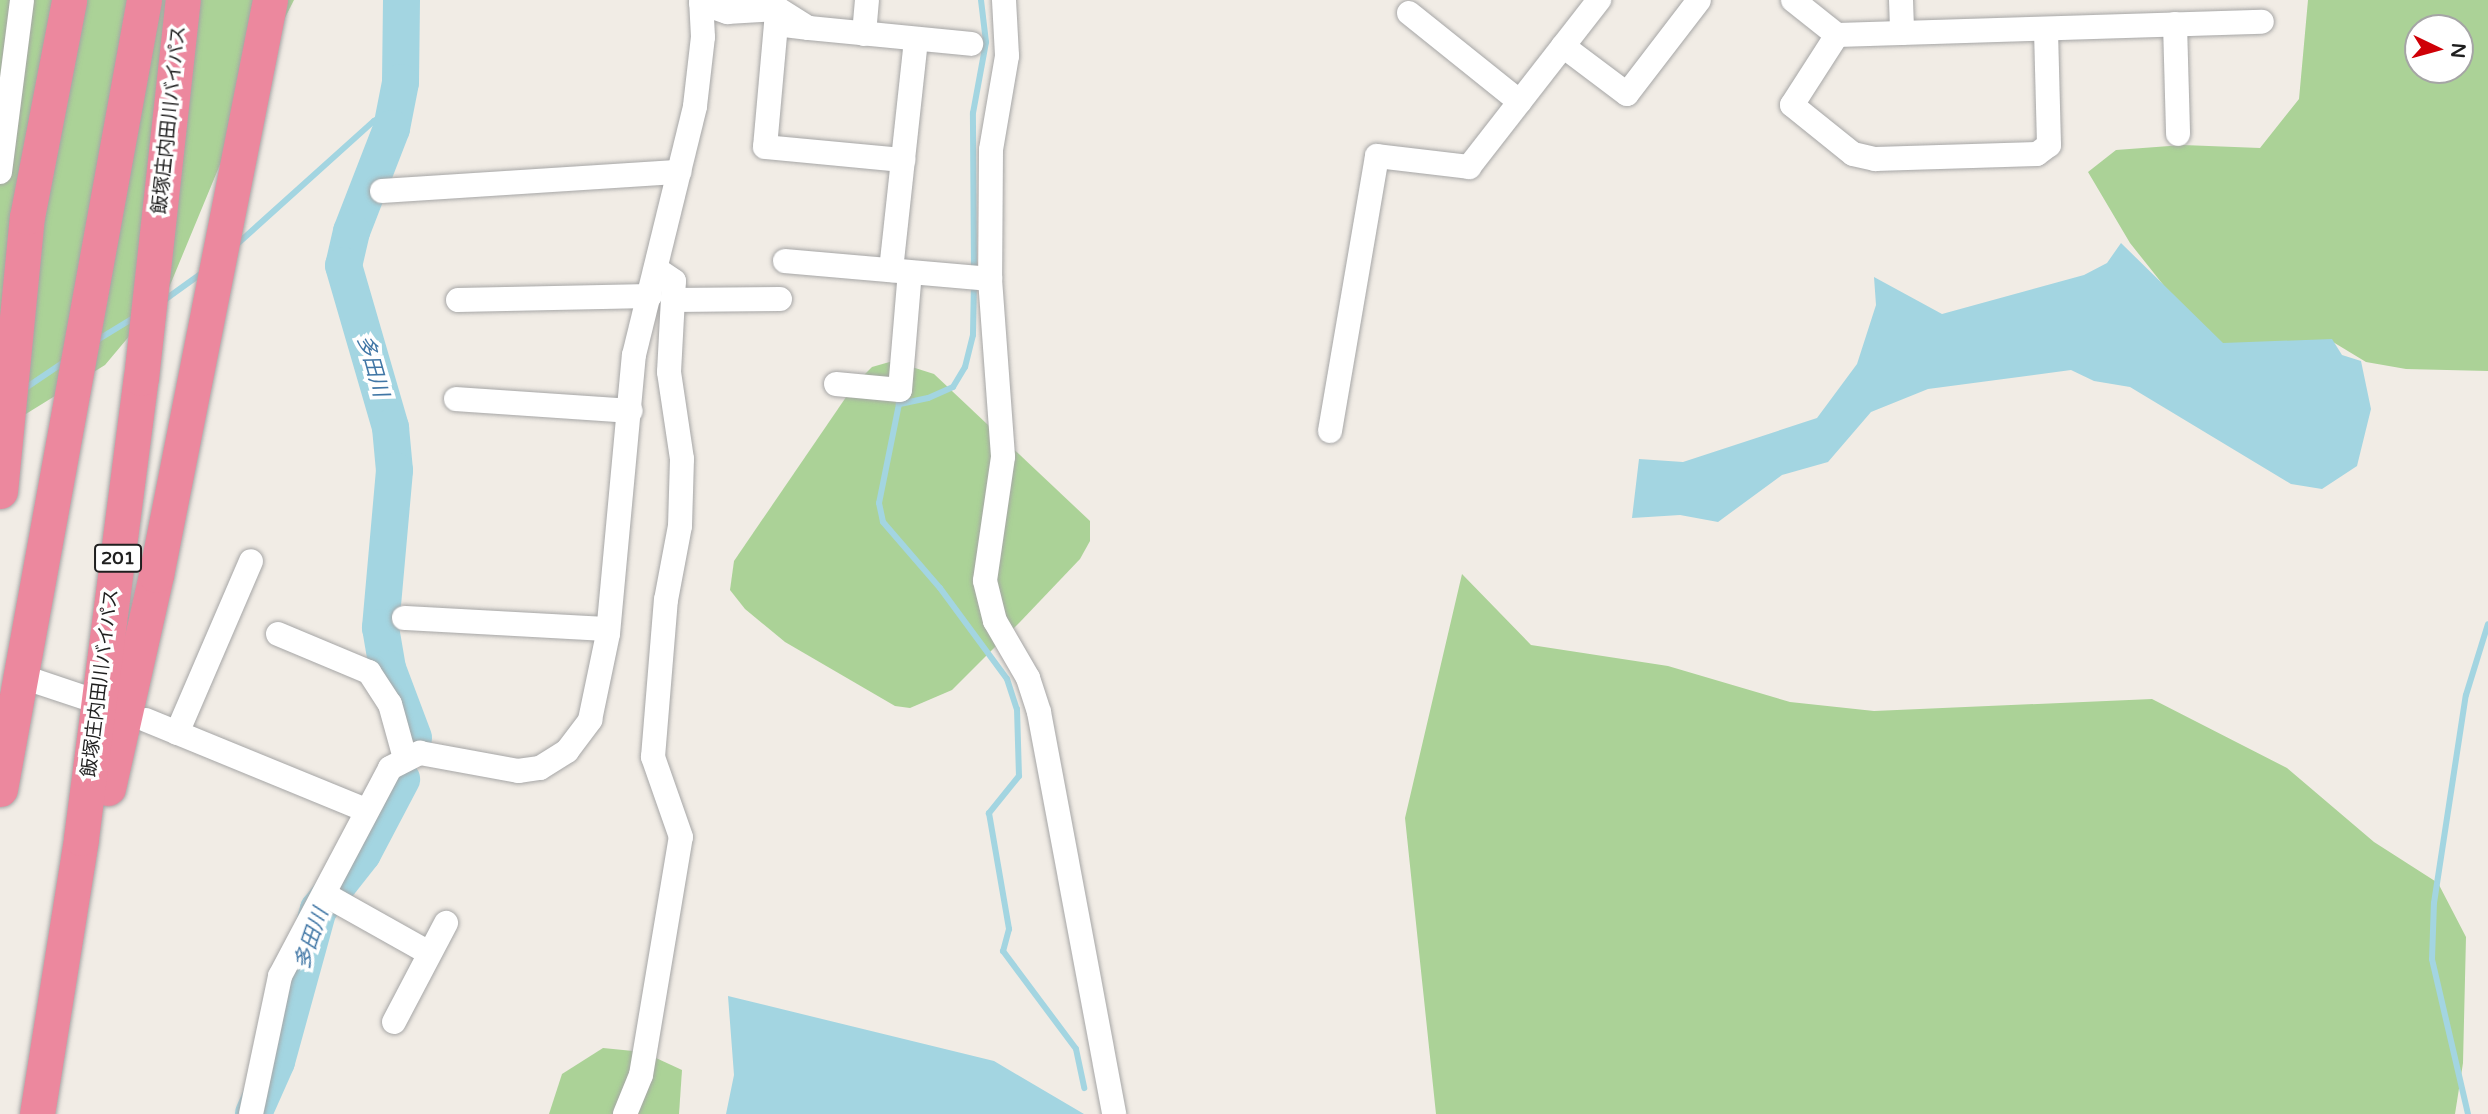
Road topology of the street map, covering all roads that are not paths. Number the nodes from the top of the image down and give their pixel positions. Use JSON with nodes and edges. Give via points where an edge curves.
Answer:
{"nodes":[{"id":1,"x":22,"y":0,"type":"edge"},
{"id":2,"x":69,"y":0,"type":"edge"},
{"id":3,"x":144,"y":0,"type":"edge"},
{"id":4,"x":183,"y":0,"type":"edge"},
{"id":5,"x":270,"y":0,"type":"edge"},
{"id":6,"x":867,"y":0,"type":"edge"},
{"id":7,"x":1004,"y":0,"type":"edge"},
{"id":8,"x":1599,"y":0,"type":"edge"},
{"id":9,"x":1699,"y":0,"type":"edge"},
{"id":10,"x":1793,"y":0,"type":"edge"},
{"id":11,"x":1900,"y":0,"type":"edge"},
{"id":12,"x":701,"y":1,"type":"edge"},
{"id":13,"x":2204,"y":12,"type":"edge"},
{"id":14,"x":1409,"y":13,"type":"dead end"},
{"id":15,"x":2262,"y":22,"type":"dead end"},
{"id":16,"x":2175,"y":24,"type":"junction"},
{"id":17,"x":809,"y":28,"type":"junction"},
{"id":18,"x":2046,"y":29,"type":"junction"},
{"id":19,"x":1902,"y":33,"type":"junction"},
{"id":20,"x":864,"y":34,"type":"junction"},
{"id":21,"x":1836,"y":35,"type":"junction"},
{"id":22,"x":916,"y":39,"type":"junction"},
{"id":23,"x":971,"y":44,"type":"dead end"},
{"id":24,"x":1563,"y":46,"type":"junction"},
{"id":25,"x":1520,"y":102,"type":"junction"},
{"id":26,"x":2178,"y":134,"type":"dead end"},
{"id":27,"x":903,"y":160,"type":"junction"},
{"id":28,"x":0,"y":172,"type":"edge"},
{"id":29,"x":679,"y":172,"type":"junction"},
{"id":30,"x":382,"y":191,"type":"dead end"},
{"id":31,"x":785,"y":261,"type":"dead end"},
{"id":32,"x":901,"y":271,"type":"junction"},
{"id":33,"x":990,"y":279,"type":"junction"},
{"id":34,"x":662,"y":298,"type":"junction"},
{"id":35,"x":780,"y":299,"type":"dead end"},
{"id":36,"x":457,"y":300,"type":"dead end"},
{"id":37,"x":836,"y":384,"type":"dead end"},
{"id":38,"x":456,"y":399,"type":"dead end"},
{"id":39,"x":631,"y":411,"type":"junction"},
{"id":40,"x":1331,"y":431,"type":"dead end"},
{"id":41,"x":0,"y":491,"type":"edge"},
{"id":42,"x":251,"y":561,"type":"dead end"},
{"id":43,"x":404,"y":618,"type":"dead end"},
{"id":44,"x":608,"y":629,"type":"junction"},
{"id":45,"x":278,"y":634,"type":"dead end"},
{"id":46,"x":34,"y":681,"type":"dead end"},
{"id":47,"x":86,"y":698,"type":"dead end"},
{"id":48,"x":146,"y":720,"type":"dead end"},
{"id":49,"x":177,"y":733,"type":"junction"},
{"id":50,"x":405,"y":758,"type":"junction"},
{"id":51,"x":0,"y":789,"type":"edge"},
{"id":52,"x":365,"y":810,"type":"junction"},
{"id":53,"x":324,"y":894,"type":"junction"},
{"id":54,"x":446,"y":923,"type":"dead end"},
{"id":55,"x":429,"y":953,"type":"junction"},
{"id":56,"x":394,"y":1022,"type":"dead end"},
{"id":57,"x":52,"y":1035,"type":"junction"},
{"id":58,"x":259,"y":1111,"type":"edge"},
{"id":59,"x":37,"y":1114,"type":"edge"},
{"id":60,"x":625,"y":1114,"type":"edge"},
{"id":61,"x":1114,"y":1114,"type":"edge"}],
"edges":[{"from":1,"to":28,"type":"street"},
{"from":2,"to":41,"type":"highway","via":[[27,217]]},
{"from":3,"to":51,"type":"highway","name":"飯塚庄内田川バイパス"},
{"from":4,"to":57,"type":"highway","name":"飯塚庄内田川バイパス","number":"201","via":[[141,378]]},
{"from":5,"to":57,"type":"highway","via":[[156,575]]},
{"from":6,"to":20,"type":"street"},
{"from":7,"to":33,"type":"street","via":[[1007,56],[991,150]]},
{"from":8,"to":24,"type":"street"},
{"from":9,"to":24,"type":"street","via":[[1627,94]]},
{"from":10,"to":21,"type":"street"},
{"from":11,"to":19,"type":"street"},
{"from":12,"to":17,"type":"street","via":[[727,12],[778,9]]},
{"from":12,"to":29,"type":"street","via":[[703,37],[695,106]]},
{"from":13,"to":15,"type":"street"},
{"from":13,"to":16,"type":"street"},
{"from":14,"to":25,"type":"street"},
{"from":16,"to":18,"type":"street"},
{"from":16,"to":26,"type":"street"},
{"from":17,"to":20,"type":"street"},
{"from":17,"to":27,"type":"street","via":[[776,24],[765,147]]},
{"from":18,"to":19,"type":"street"},
{"from":18,"to":21,"type":"street","via":[[2049,145],[2037,154],[1875,159],[1853,154],[1792,106]]},
{"from":19,"to":21,"type":"street"},
{"from":20,"to":22,"type":"street"},
{"from":22,"to":23,"type":"street"},
{"from":22,"to":27,"type":"street"},
{"from":24,"to":25,"type":"street"},
{"from":25,"to":40,"type":"street","via":[[1469,167],[1377,156]]},
{"from":27,"to":32,"type":"street"},
{"from":29,"to":30,"type":"street"},
{"from":29,"to":34,"type":"street","via":[[656,270]]},
{"from":31,"to":32,"type":"street"},
{"from":32,"to":33,"type":"street"},
{"from":32,"to":37,"type":"street","via":[[900,390]]},
{"from":33,"to":61,"type":"street","via":[[1003,457],[985,581],[995,621],[1028,678],[1039,712]]},
{"from":34,"to":35,"type":"street"},
{"from":34,"to":36,"type":"street"},
{"from":34,"to":39,"type":"street","via":[[634,355]]},
{"from":34,"to":60,"type":"street","via":[[682,459],[680,526],[666,600],[653,757],[681,837],[641,1075]]},
{"from":38,"to":39,"type":"street"},
{"from":39,"to":44,"type":"street"},
{"from":42,"to":49,"type":"street"},
{"from":43,"to":44,"type":"street"},
{"from":44,"to":50,"type":"street","via":[[590,720],[567,751],[540,768],[518,771],[439,754],[420,752]]},
{"from":45,"to":50,"type":"street","via":[[369,672],[390,704]]},
{"from":46,"to":47,"type":"street"},
{"from":48,"to":49,"type":"street"},
{"from":49,"to":52,"type":"street"},
{"from":50,"to":52,"type":"street","via":[[390,768]]},
{"from":52,"to":53,"type":"street"},
{"from":53,"to":55,"type":"street"},
{"from":53,"to":58,"type":"street","via":[[280,976]]},
{"from":54,"to":55,"type":"street"},
{"from":55,"to":56,"type":"street"},
{"from":57,"to":59,"type":"highway","name":"飯塚庄内田川バイパス","number":"201"}]}
